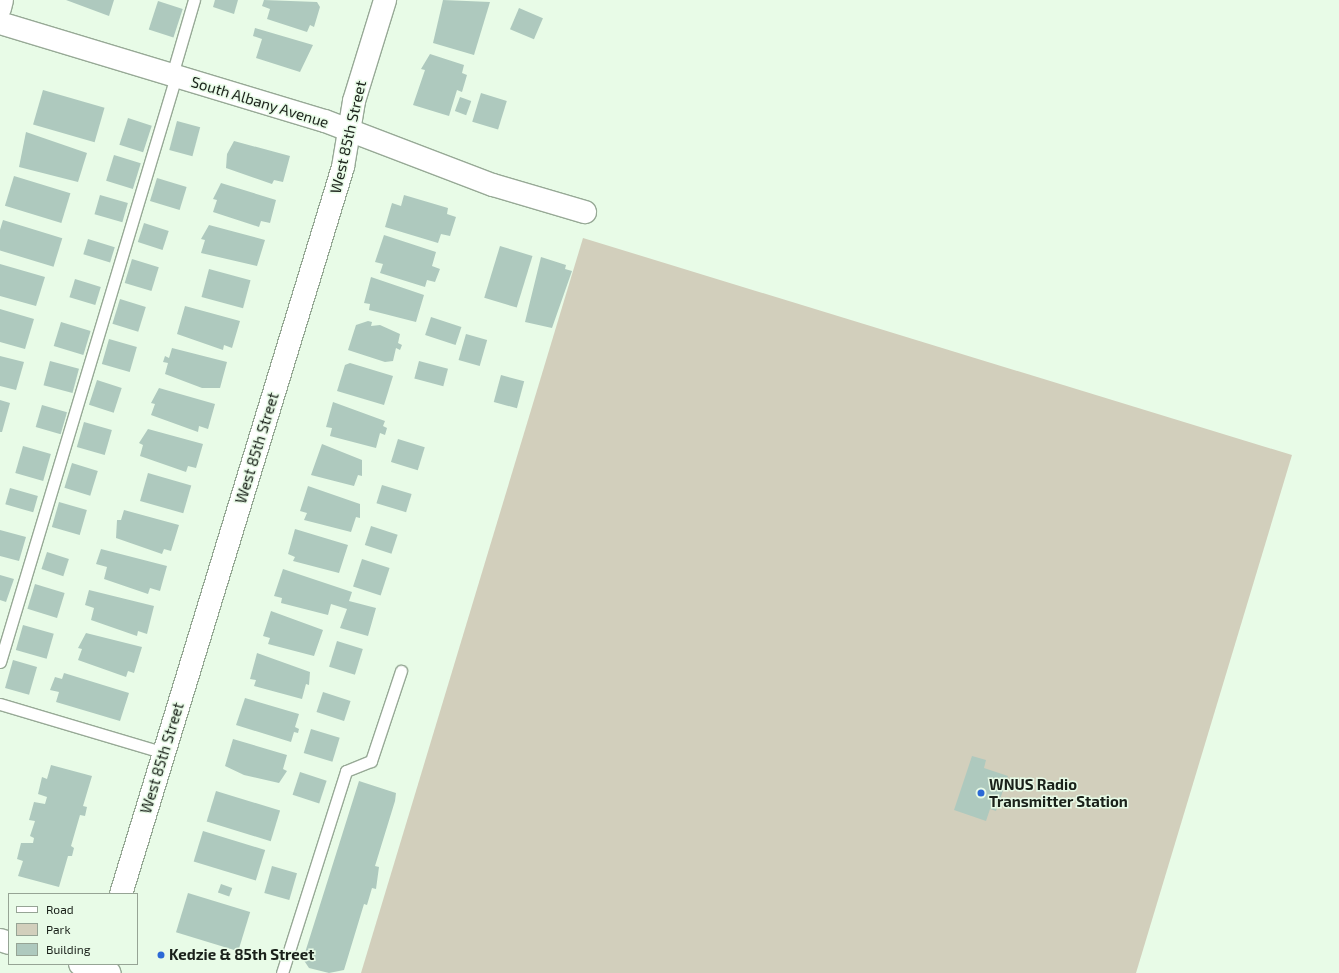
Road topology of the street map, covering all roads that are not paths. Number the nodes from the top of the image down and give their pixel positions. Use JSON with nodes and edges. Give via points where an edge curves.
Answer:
{"nodes":[{"id":1,"x":2,"y":0,"type":"edge"},
{"id":2,"x":194,"y":0,"type":"edge"},
{"id":3,"x":385,"y":0,"type":"edge"},
{"id":4,"x":0,"y":8,"type":"edge"},
{"id":5,"x":0,"y":23,"type":"edge"},
{"id":6,"x":174,"y":75,"type":"junction"},
{"id":7,"x":349,"y":131,"type":"junction"},
{"id":8,"x":585,"y":212,"type":"dead end"},
{"id":9,"x":0,"y":662,"type":"edge"},
{"id":10,"x":401,"y":671,"type":"dead end"},
{"id":11,"x":0,"y":704,"type":"edge"},
{"id":12,"x":164,"y":753,"type":"junction"},
{"id":13,"x":120,"y":893,"type":"edge"},
{"id":14,"x":282,"y":973,"type":"edge"}],
"edges":[{"from":1,"to":4,"type":"street"},
{"from":2,"to":6,"type":"lane"},
{"from":3,"to":7,"type":"street","name":"West 85th Street"},
{"from":5,"to":6,"type":"street","name":"South Albany Avenue"},
{"from":6,"to":7,"type":"street","name":"South Albany Avenue"},
{"from":6,"to":9,"type":"lane"},
{"from":7,"to":8,"type":"street","name":"South Albany Avenue","via":[[493,185]]},
{"from":7,"to":12,"type":"street","name":"West 85th Street","via":[[343,167]]},
{"from":10,"to":14,"type":"lane","via":[[371,761],[346,771]]},
{"from":11,"to":12,"type":"lane"},
{"from":12,"to":13,"type":"street","name":"West 85th Street"}]}
